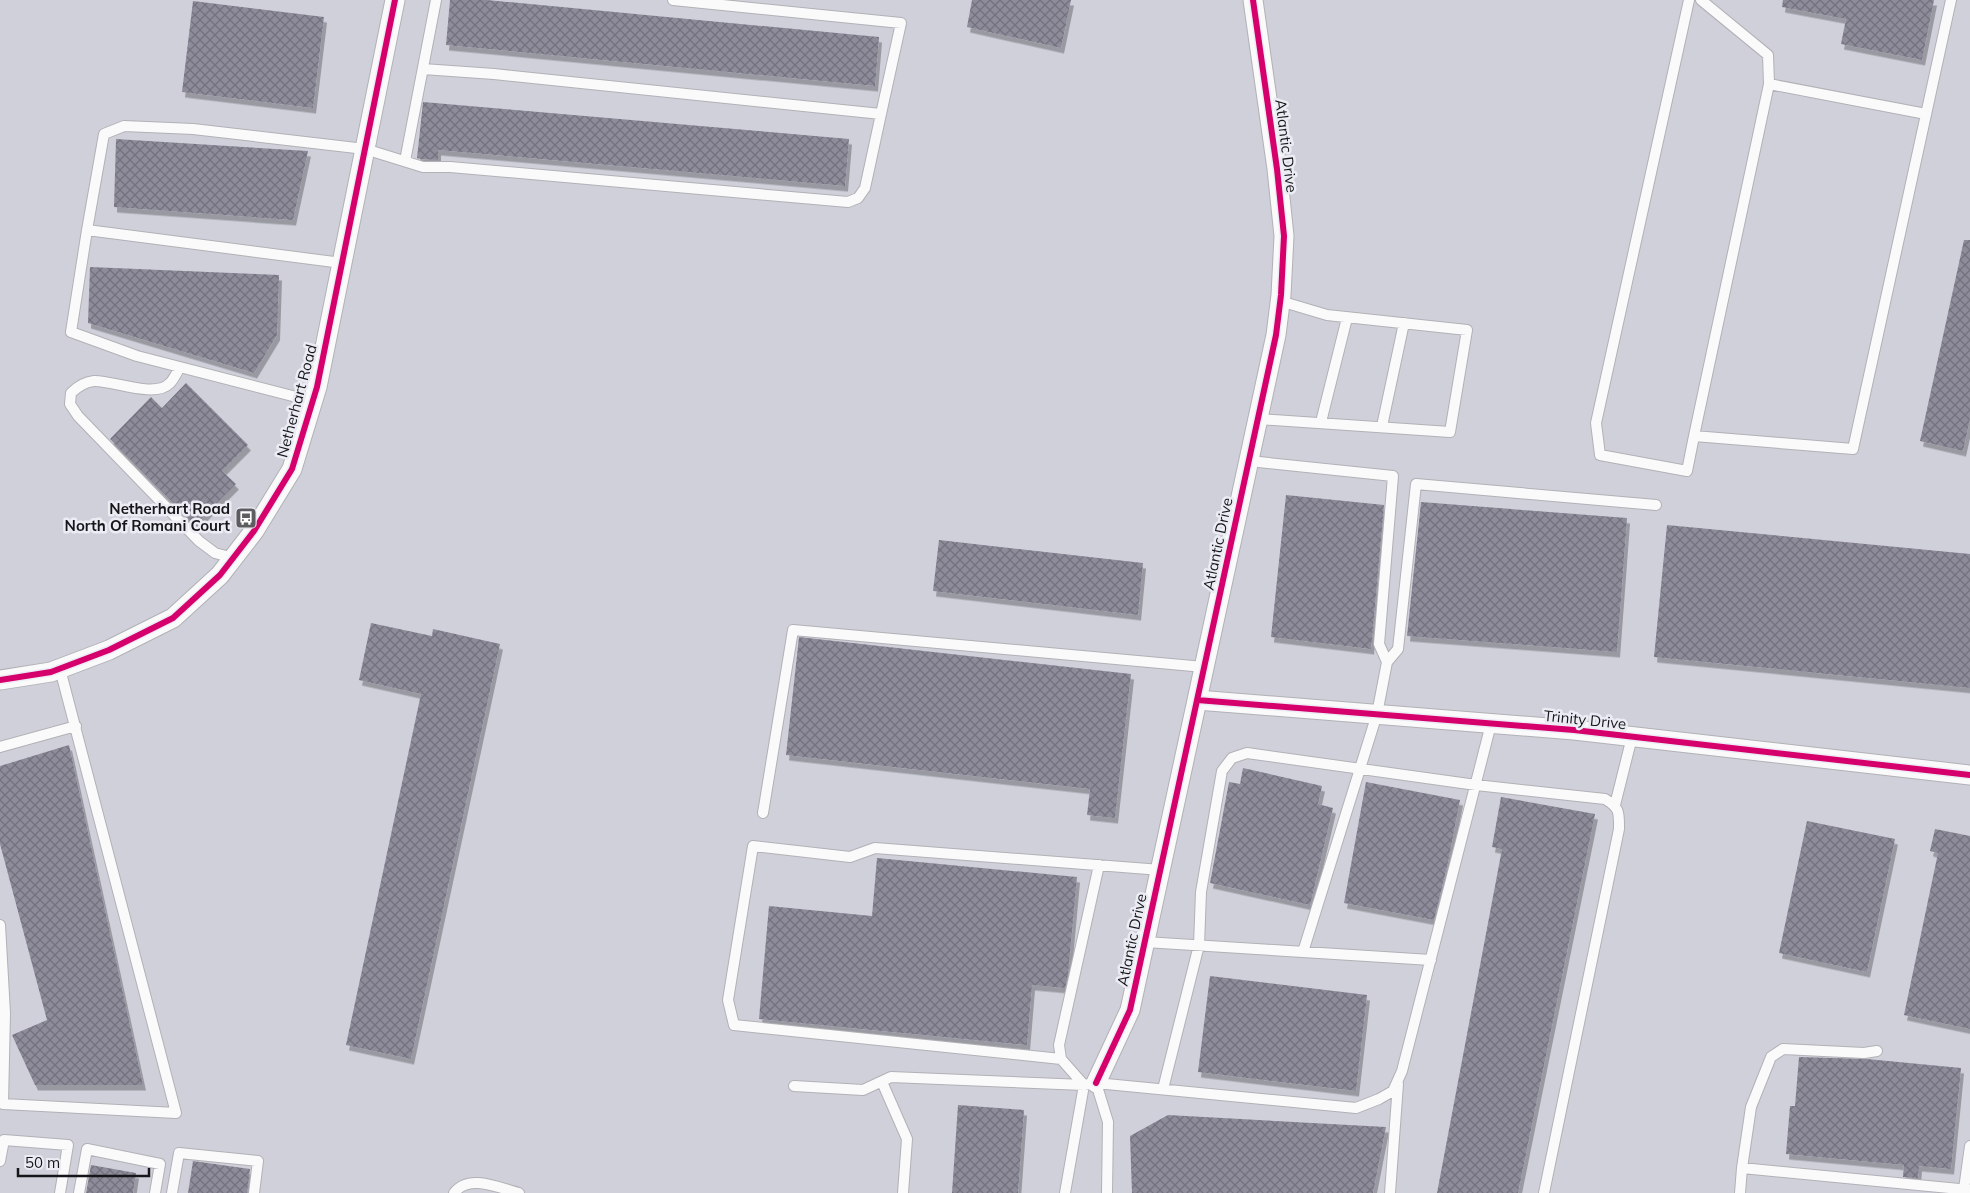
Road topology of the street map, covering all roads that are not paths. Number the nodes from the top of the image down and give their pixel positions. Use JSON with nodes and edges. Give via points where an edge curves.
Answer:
{"nodes":[{"id":1,"x":395,"y":0,"type":"edge"},
{"id":2,"x":436,"y":0,"type":"edge"},
{"id":3,"x":674,"y":0,"type":"edge"},
{"id":4,"x":1253,"y":0,"type":"edge"},
{"id":5,"x":1689,"y":0,"type":"edge"},
{"id":6,"x":1701,"y":0,"type":"edge"},
{"id":7,"x":1951,"y":0,"type":"edge"},
{"id":8,"x":423,"y":69,"type":"junction"},
{"id":9,"x":1769,"y":84,"type":"junction"},
{"id":10,"x":881,"y":114,"type":"junction"},
{"id":11,"x":1926,"y":114,"type":"junction"},
{"id":12,"x":365,"y":149,"type":"junction"},
{"id":13,"x":405,"y":161,"type":"junction"},
{"id":14,"x":87,"y":230,"type":"junction"},
{"id":15,"x":342,"y":263,"type":"junction"},
{"id":16,"x":1280,"y":301,"type":"junction"},
{"id":17,"x":1346,"y":318,"type":"junction"},
{"id":18,"x":1404,"y":323,"type":"junction"},
{"id":19,"x":180,"y":367,"type":"junction"},
{"id":20,"x":312,"y":401,"type":"junction"},
{"id":21,"x":1258,"y":419,"type":"junction"},
{"id":22,"x":1322,"y":422,"type":"junction"},
{"id":23,"x":1382,"y":426,"type":"junction"},
{"id":24,"x":1694,"y":436,"type":"junction"},
{"id":25,"x":1249,"y":461,"type":"junction"},
{"id":26,"x":1656,"y":505,"type":"dead end"},
{"id":27,"x":233,"y":558,"type":"junction"},
{"id":28,"x":1388,"y":662,"type":"junction"},
{"id":29,"x":1204,"y":667,"type":"junction"},
{"id":30,"x":60,"y":669,"type":"junction"},
{"id":31,"x":0,"y":680,"type":"edge"},
{"id":32,"x":1197,"y":700,"type":"junction"},
{"id":33,"x":1377,"y":714,"type":"junction"},
{"id":34,"x":1492,"y":724,"type":"junction"},
{"id":35,"x":76,"y":726,"type":"junction"},
{"id":36,"x":1632,"y":737,"type":"junction"},
{"id":37,"x":0,"y":747,"type":"edge"},
{"id":38,"x":1360,"y":768,"type":"junction"},
{"id":39,"x":1970,"y":775,"type":"edge"},
{"id":40,"x":1476,"y":785,"type":"junction"},
{"id":41,"x":1615,"y":805,"type":"junction"},
{"id":42,"x":763,"y":813,"type":"dead end"},
{"id":43,"x":1100,"y":865,"type":"junction"},
{"id":44,"x":1161,"y":870,"type":"junction"},
{"id":45,"x":0,"y":925,"type":"edge"},
{"id":46,"x":1145,"y":942,"type":"junction"},
{"id":47,"x":1199,"y":945,"type":"junction"},
{"id":48,"x":1304,"y":952,"type":"junction"},
{"id":49,"x":1431,"y":960,"type":"junction"},
{"id":50,"x":1877,"y":1051,"type":"dead end"},
{"id":51,"x":1061,"y":1059,"type":"junction"},
{"id":52,"x":1398,"y":1080,"type":"junction"},
{"id":53,"x":882,"y":1082,"type":"junction"},
{"id":54,"x":1090,"y":1084,"type":"junction"},
{"id":55,"x":794,"y":1086,"type":"dead end"},
{"id":56,"x":1163,"y":1089,"type":"junction"},
{"id":57,"x":1970,"y":1146,"type":"edge"},
{"id":58,"x":0,"y":1161,"type":"edge"},
{"id":59,"x":1742,"y":1168,"type":"junction"},
{"id":60,"x":1967,"y":1189,"type":"edge"},
{"id":61,"x":60,"y":1193,"type":"edge"},
{"id":62,"x":79,"y":1193,"type":"edge"},
{"id":63,"x":155,"y":1193,"type":"edge"},
{"id":64,"x":172,"y":1193,"type":"edge"},
{"id":65,"x":254,"y":1193,"type":"edge"},
{"id":66,"x":454,"y":1193,"type":"edge"},
{"id":67,"x":518,"y":1193,"type":"edge"},
{"id":68,"x":903,"y":1193,"type":"edge"},
{"id":69,"x":1066,"y":1193,"type":"edge"},
{"id":70,"x":1107,"y":1193,"type":"edge"},
{"id":71,"x":1390,"y":1193,"type":"edge"},
{"id":72,"x":1544,"y":1193,"type":"edge"},
{"id":73,"x":1740,"y":1193,"type":"edge"}],
"edges":[{"from":1,"to":12,"type":"street","name":"Netherhart Road"},
{"from":2,"to":8,"type":"lane"},
{"from":3,"to":10,"type":"lane","via":[[901,23]]},
{"from":4,"to":16,"type":"street","name":"Atlantic Drive","via":[[1283,227]]},
{"from":5,"to":24,"type":"lane","via":[[1596,423],[1600,455],[1687,471]]},
{"from":6,"to":9,"type":"lane","via":[[1768,55]]},
{"from":7,"to":11,"type":"lane"},
{"from":8,"to":10,"type":"lane"},
{"from":8,"to":13,"type":"lane"},
{"from":9,"to":11,"type":"lane"},
{"from":9,"to":24,"type":"lane"},
{"from":10,"to":13,"type":"lane","via":[[865,188],[858,198],[848,202],[423,167]]},
{"from":11,"to":24,"type":"lane","via":[[1853,449]]},
{"from":12,"to":13,"type":"lane"},
{"from":12,"to":14,"type":"lane","via":[[193,129],[124,126],[104,134]]},
{"from":12,"to":15,"type":"street","name":"Netherhart Road"},
{"from":14,"to":15,"type":"lane"},
{"from":14,"to":19,"type":"lane","via":[[71,332],[137,356]]},
{"from":15,"to":20,"type":"street","name":"Netherhart Road"},
{"from":16,"to":17,"type":"lane"},
{"from":16,"to":21,"type":"street","name":"Atlantic Drive"},
{"from":17,"to":18,"type":"lane"},
{"from":17,"to":22,"type":"lane"},
{"from":18,"to":23,"type":"lane"},
{"from":18,"to":23,"type":"lane","via":[[1467,330],[1450,432]]},
{"from":19,"to":20,"type":"lane"},
{"from":19,"to":27,"type":"lane","via":[[169,384],[160,389],[124,388],[95,381],[79,386],[71,394],[70,404],[199,540],[214,553]]},
{"from":20,"to":27,"type":"street","name":"Netherhart Road","via":[[292,469],[254,531]]},
{"from":21,"to":22,"type":"lane"},
{"from":21,"to":25,"type":"street","name":"Atlantic Drive"},
{"from":22,"to":23,"type":"lane"},
{"from":25,"to":28,"type":"lane","via":[[1393,476],[1379,644]]},
{"from":25,"to":29,"type":"street","name":"Atlantic Drive"},
{"from":26,"to":28,"type":"lane","via":[[1416,484],[1398,649]]},
{"from":27,"to":30,"type":"street","name":"Netherhart Road","via":[[220,575],[173,618],[109,650]]},
{"from":28,"to":33,"type":"lane"},
{"from":29,"to":32,"type":"street","name":"Atlantic Drive"},
{"from":29,"to":42,"type":"lane","via":[[793,630]]},
{"from":30,"to":31,"type":"street","name":"Netherhart Road"},
{"from":30,"to":35,"type":"lane"},
{"from":32,"to":33,"type":"street","name":"Trinity Drive"},
{"from":32,"to":44,"type":"street","name":"Atlantic Drive"},
{"from":33,"to":34,"type":"street","name":"Trinity Drive"},
{"from":33,"to":38,"type":"lane"},
{"from":34,"to":36,"type":"street","name":"Trinity Drive"},
{"from":34,"to":40,"type":"lane"},
{"from":35,"to":37,"type":"lane"},
{"from":35,"to":45,"type":"lane","via":[[176,1113],[2,1104],[6,1013]]},
{"from":36,"to":39,"type":"street","name":"Trinity Drive"},
{"from":36,"to":41,"type":"lane"},
{"from":38,"to":40,"type":"lane"},
{"from":38,"to":47,"type":"lane","via":[[1247,753],[1232,758],[1222,771],[1201,892]]},
{"from":38,"to":48,"type":"lane"},
{"from":40,"to":41,"type":"lane","via":[[1605,799]]},
{"from":40,"to":49,"type":"lane"},
{"from":41,"to":72,"type":"lane","via":[[1619,812],[1619,829]]},
{"from":43,"to":44,"type":"lane"},
{"from":43,"to":51,"type":"lane","via":[[1059,1045]]},
{"from":43,"to":51,"type":"lane","via":[[875,848],[850,856],[753,846],[728,1000],[734,1025]]},
{"from":44,"to":46,"type":"street","name":"Atlantic Drive"},
{"from":46,"to":47,"type":"lane"},
{"from":46,"to":54,"type":"street","name":"Atlantic Drive","via":[[1130,1010]]},
{"from":47,"to":48,"type":"lane"},
{"from":47,"to":56,"type":"lane"},
{"from":48,"to":49,"type":"lane"},
{"from":49,"to":52,"type":"lane"},
{"from":50,"to":59,"type":"lane","via":[[1783,1049],[1771,1057],[1751,1107]]},
{"from":51,"to":54,"type":"lane"},
{"from":52,"to":56,"type":"lane","via":[[1393,1091],[1356,1108]]},
{"from":52,"to":71,"type":"lane"},
{"from":53,"to":54,"type":"lane","via":[[891,1077]]},
{"from":53,"to":55,"type":"lane","via":[[863,1090]]},
{"from":53,"to":68,"type":"lane","via":[[907,1139]]},
{"from":54,"to":56,"type":"lane"},
{"from":54,"to":69,"type":"lane"},
{"from":54,"to":70,"type":"lane","via":[[1108,1122]]},
{"from":57,"to":60,"type":"lane"},
{"from":58,"to":61,"type":"lane","via":[[4,1140],[68,1145]]},
{"from":59,"to":60,"type":"lane"},
{"from":59,"to":73,"type":"lane"},
{"from":62,"to":63,"type":"lane","via":[[87,1149],[160,1164]]},
{"from":64,"to":65,"type":"lane","via":[[179,1152],[258,1161]]},
{"from":66,"to":67,"type":"lane","via":[[464,1184],[480,1182]]}]}
